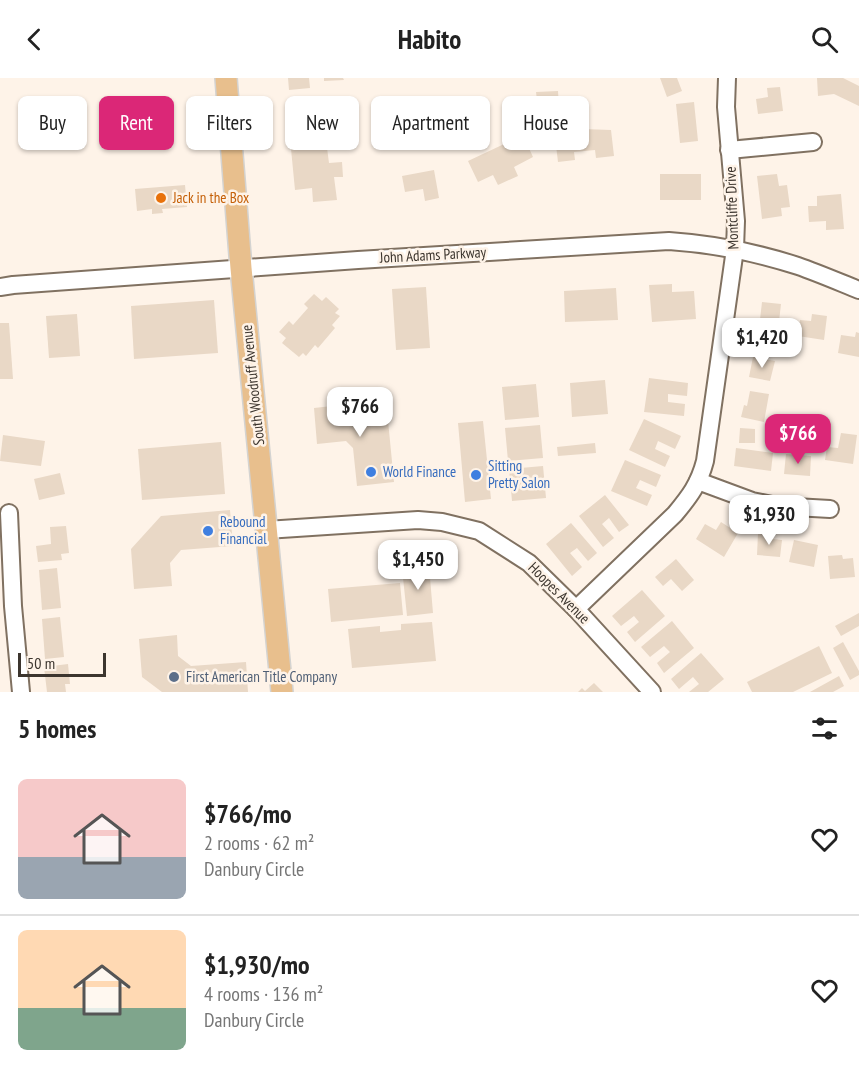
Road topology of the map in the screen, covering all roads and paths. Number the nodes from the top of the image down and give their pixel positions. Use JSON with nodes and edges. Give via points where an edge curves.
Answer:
{"nodes":[{"id":1,"x":226,"y":78,"type":"edge"},
{"id":2,"x":727,"y":78,"type":"edge"},
{"id":3,"x":813,"y":142,"type":"dead end"},
{"id":4,"x":729,"y":150,"type":"junction"},
{"id":5,"x":735,"y":249,"type":"junction"},
{"id":6,"x":241,"y":268,"type":"junction"},
{"id":7,"x":0,"y":287,"type":"edge"},
{"id":8,"x":859,"y":290,"type":"edge"},
{"id":9,"x":698,"y":481,"type":"junction"},
{"id":10,"x":830,"y":509,"type":"dead end"},
{"id":11,"x":9,"y":513,"type":"dead end"},
{"id":12,"x":266,"y":530,"type":"junction"},
{"id":13,"x":7,"y":606,"type":"edge"},
{"id":14,"x":576,"y":609,"type":"junction"},
{"id":15,"x":21,"y":692,"type":"edge"},
{"id":16,"x":282,"y":692,"type":"edge"},
{"id":17,"x":652,"y":692,"type":"edge"}],
"edges":[{"from":1,"to":6,"type":"main road","name":"South Woodruff Avenue"},
{"from":2,"to":4,"type":"street","name":"Montcliffe Drive"},
{"from":3,"to":4,"type":"street"},
{"from":4,"to":5,"type":"street","name":"Montcliffe Drive"},
{"from":5,"to":6,"type":"street","name":"John Adams Parkway","via":[[669,241]]},
{"from":5,"to":8,"type":"street","name":"John Adams Parkway","via":[[800,267]]},
{"from":5,"to":9,"type":"street","name":"Montcliffe Drive","via":[[705,461]]},
{"from":6,"to":7,"type":"street","name":"John Adams Parkway"},
{"from":6,"to":12,"type":"main road","name":"South Woodruff Avenue"},
{"from":9,"to":10,"type":"street","via":[[752,501]]},
{"from":9,"to":14,"type":"street","name":"Montcliffe Drive","via":[[675,514]]},
{"from":11,"to":13,"type":"street"},
{"from":12,"to":14,"type":"street","name":"Hoopes Avenue","via":[[418,520],[479,531],[530,562]]},
{"from":12,"to":16,"type":"main road","name":"South Woodruff Avenue"},
{"from":13,"to":15,"type":"street"},
{"from":14,"to":17,"type":"street","name":"Hoopes Avenue"}]}
